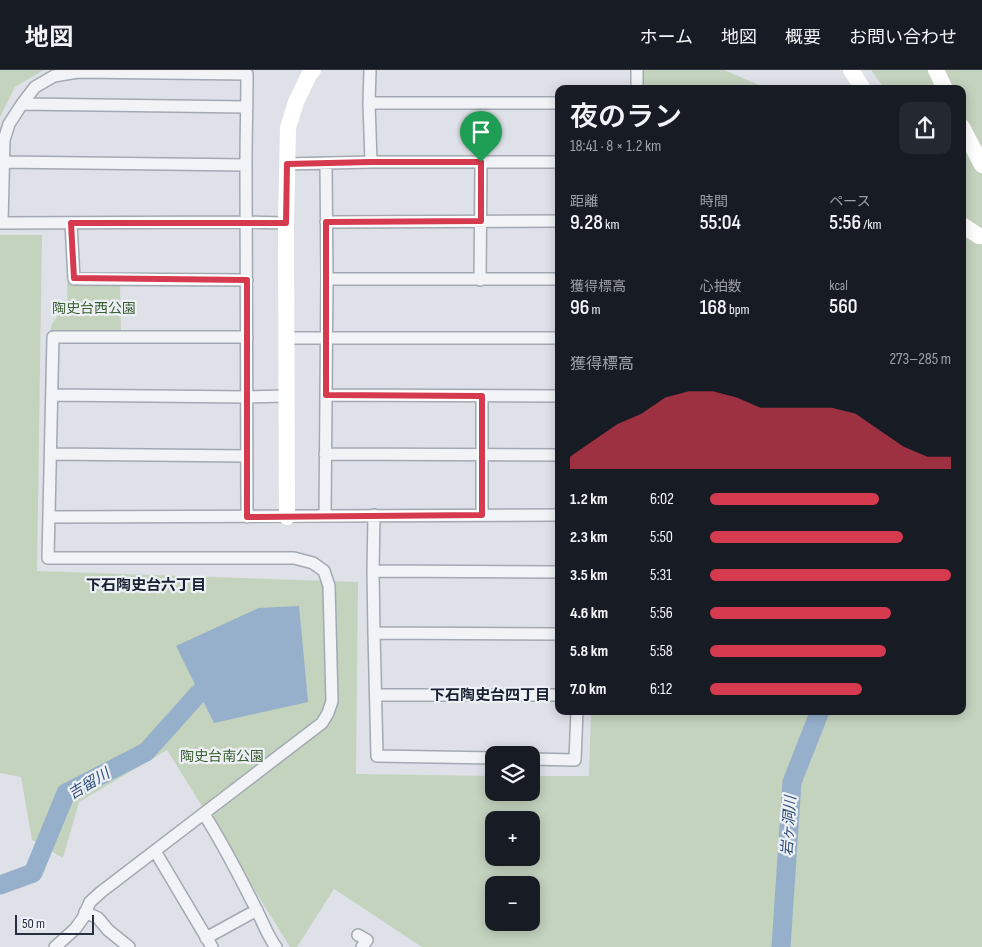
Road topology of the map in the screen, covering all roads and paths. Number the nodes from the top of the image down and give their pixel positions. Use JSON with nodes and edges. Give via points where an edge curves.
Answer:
{"nodes":[{"id":1,"x":313,"y":70,"type":"edge"},
{"id":2,"x":370,"y":70,"type":"edge"},
{"id":3,"x":637,"y":70,"type":"edge"},
{"id":4,"x":851,"y":70,"type":"edge"},
{"id":5,"x":936,"y":70,"type":"edge"},
{"id":6,"x":638,"y":85,"type":"edge"},
{"id":7,"x":860,"y":85,"type":"edge"},
{"id":8,"x":943,"y":85,"type":"edge"},
{"id":9,"x":369,"y":103,"type":"junction"},
{"id":10,"x":555,"y":103,"type":"edge"},
{"id":11,"x":22,"y":104,"type":"junction"},
{"id":12,"x":247,"y":107,"type":"junction"},
{"id":13,"x":966,"y":134,"type":"edge"},
{"id":14,"x":3,"y":162,"type":"junction"},
{"id":15,"x":371,"y":162,"type":"junction"},
{"id":16,"x":481,"y":162,"type":"junction"},
{"id":17,"x":555,"y":162,"type":"edge"},
{"id":18,"x":326,"y":163,"type":"junction"},
{"id":19,"x":287,"y":164,"type":"junction"},
{"id":20,"x":246,"y":165,"type":"junction"},
{"id":21,"x":982,"y":165,"type":"edge"},
{"id":22,"x":481,"y":221,"type":"junction"},
{"id":23,"x":555,"y":221,"type":"edge"},
{"id":24,"x":247,"y":222,"type":"junction"},
{"id":25,"x":326,"y":222,"type":"junction"},
{"id":26,"x":71,"y":223,"type":"junction"},
{"id":27,"x":286,"y":223,"type":"junction"},
{"id":28,"x":966,"y":228,"type":"edge"},
{"id":29,"x":982,"y":236,"type":"edge"},
{"id":30,"x":327,"y":279,"type":"junction"},
{"id":31,"x":247,"y":280,"type":"junction"},
{"id":32,"x":480,"y":280,"type":"junction"},
{"id":33,"x":555,"y":280,"type":"edge"},
{"id":34,"x":247,"y":337,"type":"junction"},
{"id":35,"x":286,"y":338,"type":"junction"},
{"id":36,"x":326,"y":338,"type":"junction"},
{"id":37,"x":555,"y":338,"type":"edge"},
{"id":38,"x":52,"y":395,"type":"junction"},
{"id":39,"x":326,"y":395,"type":"junction"},
{"id":40,"x":286,"y":396,"type":"junction"},
{"id":41,"x":482,"y":396,"type":"junction"},
{"id":42,"x":555,"y":396,"type":"edge"},
{"id":43,"x":247,"y":397,"type":"junction"},
{"id":44,"x":51,"y":454,"type":"junction"},
{"id":45,"x":326,"y":454,"type":"junction"},
{"id":46,"x":482,"y":454,"type":"junction"},
{"id":47,"x":555,"y":454,"type":"edge"},
{"id":48,"x":247,"y":456,"type":"junction"},
{"id":49,"x":374,"y":515,"type":"junction"},
{"id":50,"x":482,"y":515,"type":"junction"},
{"id":51,"x":555,"y":515,"type":"edge"},
{"id":52,"x":325,"y":516,"type":"junction"},
{"id":53,"x":50,"y":517,"type":"junction"},
{"id":54,"x":247,"y":517,"type":"junction"},
{"id":55,"x":286,"y":517,"type":"junction"},
{"id":56,"x":373,"y":571,"type":"junction"},
{"id":57,"x":555,"y":572,"type":"edge"},
{"id":58,"x":374,"y":633,"type":"junction"},
{"id":59,"x":555,"y":634,"type":"edge"},
{"id":60,"x":376,"y":694,"type":"junction"},
{"id":61,"x":555,"y":695,"type":"edge"},
{"id":62,"x":577,"y":715,"type":"edge"},
{"id":63,"x":485,"y":758,"type":"edge"},
{"id":64,"x":540,"y":759,"type":"edge"},
{"id":65,"x":204,"y":814,"type":"junction"},
{"id":66,"x":155,"y":851,"type":"junction"},
{"id":67,"x":257,"y":910,"type":"junction"},
{"id":68,"x":85,"y":912,"type":"junction"},
{"id":69,"x":358,"y":935,"type":"dead end"},
{"id":70,"x":209,"y":942,"type":"edge"},
{"id":71,"x":55,"y":947,"type":"edge"},
{"id":72,"x":130,"y":947,"type":"edge"},
{"id":73,"x":276,"y":947,"type":"edge"},
{"id":74,"x":362,"y":947,"type":"edge"}],
"edges":[{"from":1,"to":19,"type":"street","via":[[296,102],[288,128]]},
{"from":2,"to":9,"type":"street"},
{"from":3,"to":6,"type":"street"},
{"from":4,"to":7,"type":"street"},
{"from":5,"to":8,"type":"street"},
{"from":9,"to":10,"type":"street"},
{"from":9,"to":15,"type":"street"},
{"from":11,"to":12,"type":"street"},
{"from":11,"to":12,"type":"street","via":[[41,83],[54,76],[78,72],[247,74]]},
{"from":11,"to":14,"type":"street","via":[[9,124]]},
{"from":12,"to":20,"type":"street"},
{"from":13,"to":21,"type":"street"},
{"from":14,"to":20,"type":"street"},
{"from":14,"to":26,"type":"street","via":[[2,223]]},
{"from":15,"to":16,"type":"street"},
{"from":15,"to":18,"type":"street"},
{"from":16,"to":17,"type":"street"},
{"from":16,"to":22,"type":"street"},
{"from":18,"to":19,"type":"street"},
{"from":18,"to":25,"type":"street"},
{"from":19,"to":27,"type":"street"},
{"from":20,"to":24,"type":"street"},
{"from":22,"to":23,"type":"street"},
{"from":22,"to":25,"type":"street"},
{"from":22,"to":32,"type":"street"},
{"from":24,"to":26,"type":"street"},
{"from":24,"to":27,"type":"street"},
{"from":24,"to":31,"type":"street"},
{"from":25,"to":30,"type":"street"},
{"from":26,"to":31,"type":"street","via":[[74,278]]},
{"from":27,"to":35,"type":"street"},
{"from":28,"to":29,"type":"street"},
{"from":30,"to":32,"type":"street"},
{"from":30,"to":36,"type":"street"},
{"from":31,"to":34,"type":"street"},
{"from":32,"to":33,"type":"street"},
{"from":34,"to":38,"type":"street","via":[[53,337]]},
{"from":34,"to":43,"type":"street"},
{"from":35,"to":36,"type":"street"},
{"from":35,"to":40,"type":"street"},
{"from":36,"to":37,"type":"street"},
{"from":36,"to":39,"type":"street"},
{"from":38,"to":43,"type":"street"},
{"from":38,"to":44,"type":"street"},
{"from":39,"to":41,"type":"street"},
{"from":39,"to":45,"type":"street"},
{"from":40,"to":43,"type":"street"},
{"from":40,"to":55,"type":"street"},
{"from":41,"to":42,"type":"street"},
{"from":41,"to":46,"type":"street"},
{"from":43,"to":48,"type":"street"},
{"from":44,"to":48,"type":"street"},
{"from":44,"to":53,"type":"street"},
{"from":45,"to":46,"type":"street"},
{"from":45,"to":52,"type":"street"},
{"from":46,"to":47,"type":"street"},
{"from":46,"to":50,"type":"street"},
{"from":48,"to":54,"type":"street"},
{"from":49,"to":50,"type":"street"},
{"from":49,"to":52,"type":"street"},
{"from":49,"to":56,"type":"street"},
{"from":50,"to":51,"type":"street"},
{"from":52,"to":55,"type":"street"},
{"from":53,"to":54,"type":"street"},
{"from":53,"to":65,"type":"street","via":[[48,558],[294,558],[313,563],[324,571],[329,586],[332,701],[328,713],[322,724]]},
{"from":54,"to":55,"type":"street"},
{"from":56,"to":57,"type":"street"},
{"from":56,"to":58,"type":"street"},
{"from":58,"to":59,"type":"street"},
{"from":58,"to":60,"type":"street"},
{"from":60,"to":61,"type":"street"},
{"from":60,"to":63,"type":"street","via":[[377,756]]},
{"from":62,"to":64,"type":"street","via":[[575,760]]},
{"from":65,"to":66,"type":"street"},
{"from":65,"to":67,"type":"street"},
{"from":66,"to":68,"type":"street","via":[[90,902]]},
{"from":66,"to":70,"type":"street"},
{"from":67,"to":70,"type":"street"},
{"from":67,"to":73,"type":"street"},
{"from":68,"to":71,"type":"street","via":[[75,929]]},
{"from":68,"to":72,"type":"street","via":[[98,918]]},
{"from":69,"to":74,"type":"street","via":[[367,940]]}]}
